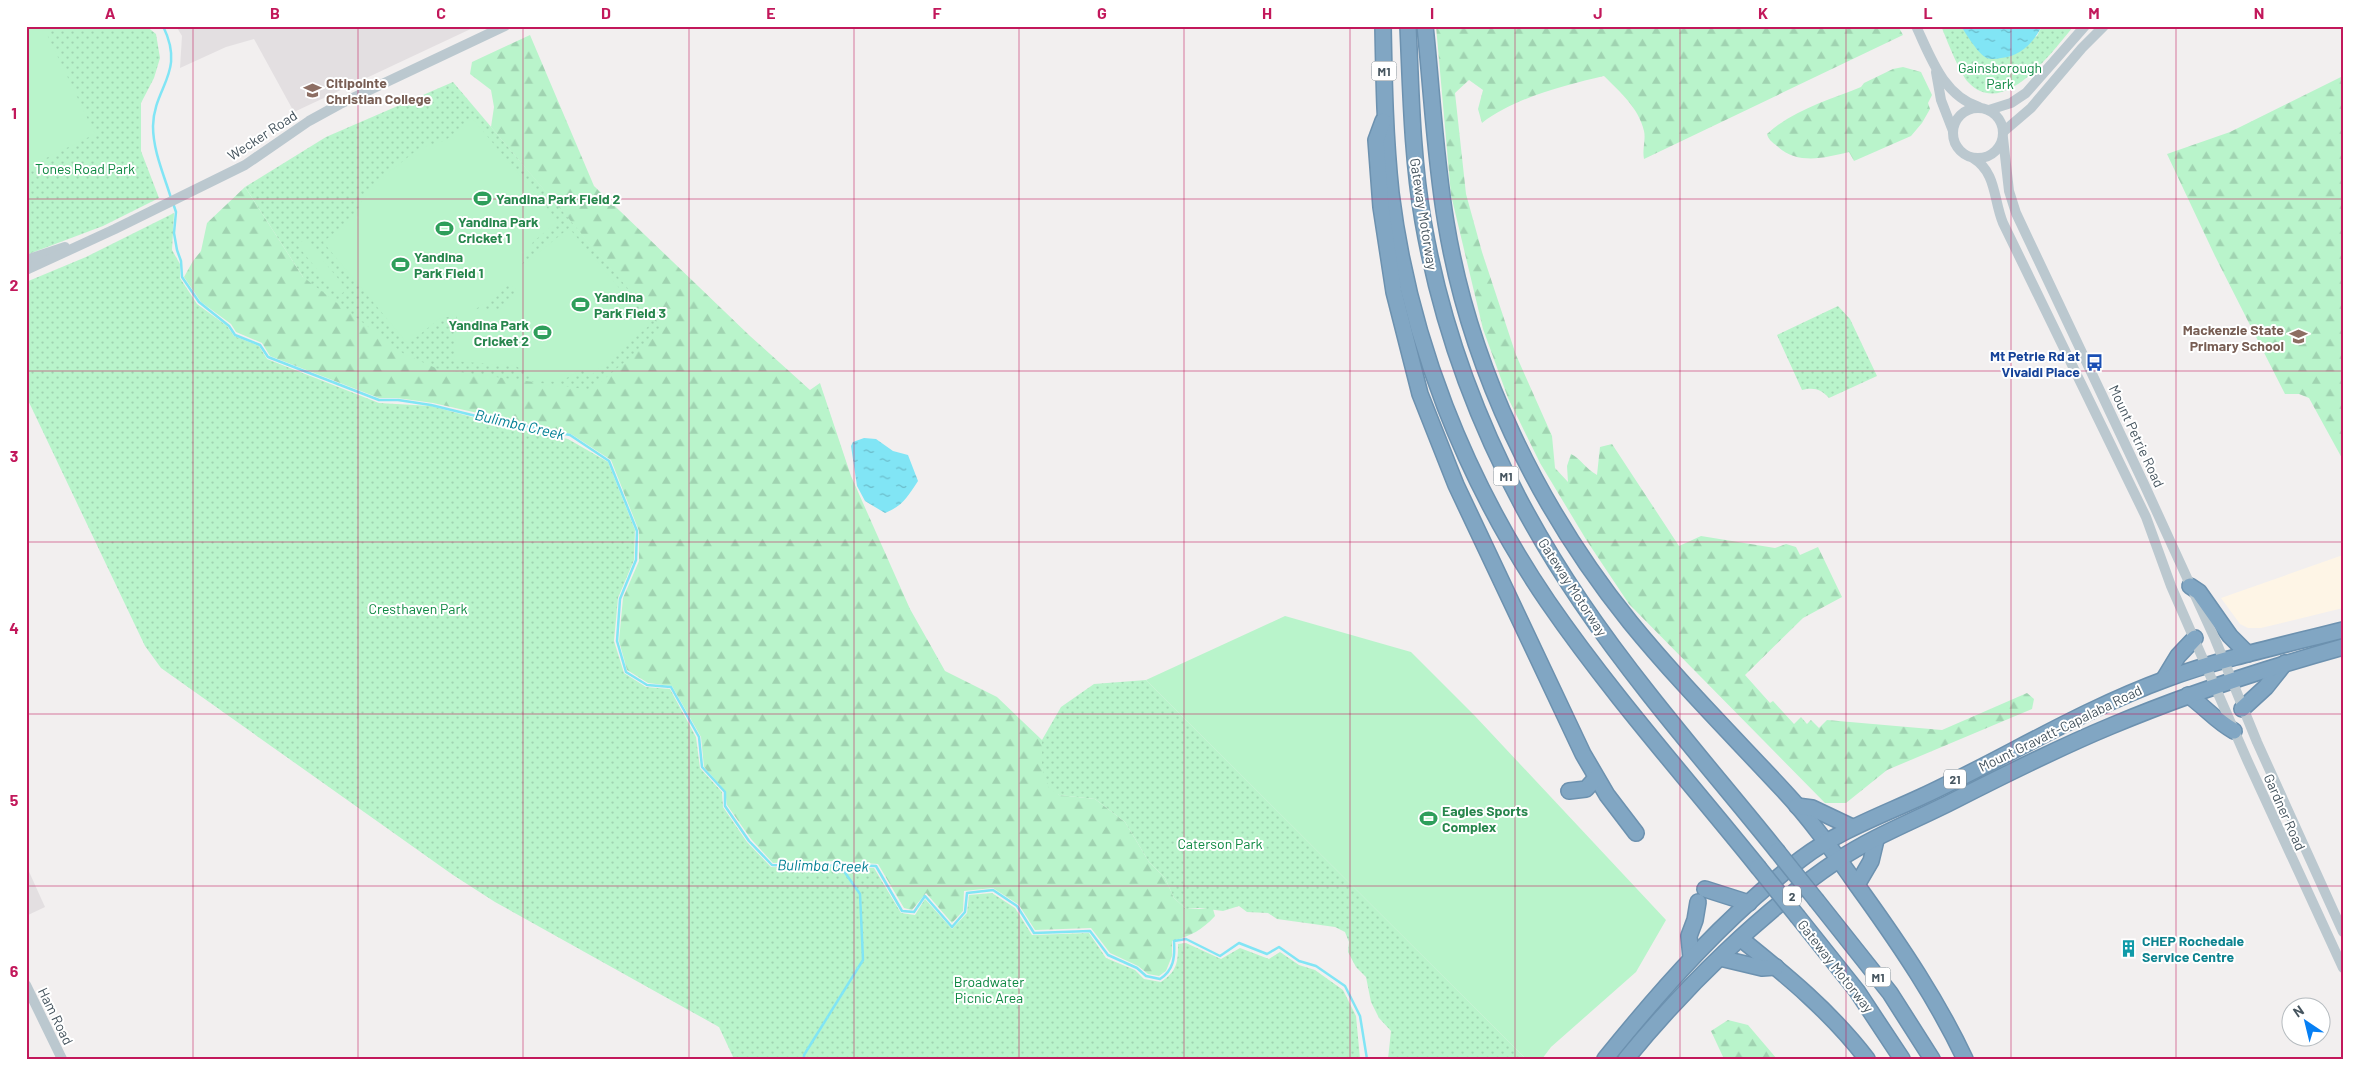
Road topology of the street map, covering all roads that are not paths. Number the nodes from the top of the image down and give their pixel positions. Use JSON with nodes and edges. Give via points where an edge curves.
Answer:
{"nodes":[{"id":1,"x":505,"y":26,"type":"edge"},
{"id":2,"x":1383,"y":26,"type":"edge"},
{"id":3,"x":1408,"y":26,"type":"edge"},
{"id":4,"x":1425,"y":26,"type":"edge"},
{"id":5,"x":1916,"y":26,"type":"edge"},
{"id":6,"x":2085,"y":26,"type":"edge"},
{"id":7,"x":2104,"y":26,"type":"edge"},
{"id":8,"x":1936,"y":69,"type":"junction"},
{"id":9,"x":1984,"y":109,"type":"junction"},
{"id":10,"x":1385,"y":115,"type":"junction"},
{"id":11,"x":1952,"y":131,"type":"junction"},
{"id":12,"x":2003,"y":135,"type":"junction"},
{"id":13,"x":1973,"y":158,"type":"junction"},
{"id":14,"x":115,"y":230,"type":"junction"},
{"id":15,"x":26,"y":260,"type":"edge"},
{"id":16,"x":26,"y":270,"type":"edge"},
{"id":17,"x":2190,"y":586,"type":"junction"},
{"id":18,"x":2343,"y":630,"type":"edge"},
{"id":19,"x":2195,"y":638,"type":"junction"},
{"id":20,"x":2343,"y":646,"type":"edge"},
{"id":21,"x":2248,"y":654,"type":"junction"},
{"id":22,"x":2223,"y":660,"type":"junction"},
{"id":23,"x":2285,"y":663,"type":"junction"},
{"id":24,"x":2206,"y":665,"type":"junction"},
{"id":25,"x":2164,"y":679,"type":"junction"},
{"id":26,"x":2230,"y":680,"type":"junction"},
{"id":27,"x":2215,"y":686,"type":"junction"},
{"id":28,"x":2188,"y":695,"type":"junction"},
{"id":29,"x":2242,"y":709,"type":"junction"},
{"id":30,"x":2234,"y":731,"type":"junction"},
{"id":31,"x":1596,"y":778,"type":"junction"},
{"id":32,"x":1569,"y":791,"type":"dead end"},
{"id":33,"x":1798,"y":806,"type":"junction"},
{"id":34,"x":1852,"y":827,"type":"junction"},
{"id":35,"x":1636,"y":833,"type":"dead end"},
{"id":36,"x":1876,"y":840,"type":"junction"},
{"id":37,"x":1826,"y":842,"type":"junction"},
{"id":38,"x":1839,"y":860,"type":"junction"},
{"id":39,"x":1857,"y":885,"type":"junction"},
{"id":40,"x":1749,"y":903,"type":"junction"},
{"id":41,"x":2343,"y":932,"type":"edge"},
{"id":42,"x":1741,"y":939,"type":"junction"},
{"id":43,"x":1691,"y":958,"type":"junction"},
{"id":44,"x":1720,"y":958,"type":"junction"},
{"id":45,"x":1776,"y":966,"type":"junction"},
{"id":46,"x":2343,"y":968,"type":"edge"},
{"id":47,"x":26,"y":985,"type":"edge"},
{"id":48,"x":62,"y":1059,"type":"edge"},
{"id":49,"x":1605,"y":1059,"type":"edge"},
{"id":50,"x":1626,"y":1059,"type":"edge"},
{"id":51,"x":1867,"y":1059,"type":"edge"},
{"id":52,"x":1902,"y":1059,"type":"edge"},
{"id":53,"x":1932,"y":1059,"type":"edge"},
{"id":54,"x":1965,"y":1059,"type":"edge"}],
"edges":[{"from":1,"to":14,"type":"street","name":"Wecker Road","via":[[340,104],[245,165]]},
{"from":2,"to":10,"type":"highway","name":"Gateway Motorway","number":"M1"},
{"from":3,"to":53,"type":"highway","name":"Gateway Motorway","number":"M1","bridge":true,"via":[[1415,165],[1429,254],[1453,346],[1508,480],[1581,603],[1630,669],[1890,993]]},
{"from":4,"to":33,"type":"highway","via":[[1437,166],[1453,260],[1476,344],[1508,423],[1577,550],[1612,599],[1660,657]]},
{"from":5,"to":8,"type":"street"},
{"from":6,"to":9,"type":"street","via":[[2026,93],[2011,103]]},
{"from":7,"to":12,"type":"street"},
{"from":8,"to":9,"type":"street","via":[[1958,96],[1968,104]]},
{"from":8,"to":11,"type":"street"},
{"from":9,"to":11,"type":"street","via":[[1969,109],[1960,115]]},
{"from":9,"to":12,"type":"street","via":[[1998,118]]},
{"from":10,"to":31,"type":"highway","via":[[1376,140],[1381,207],[1394,292],[1420,394],[1456,485]]},
{"from":10,"to":52,"type":"highway","name":"Gateway Motorway","number":"M1","bridge":true,"via":[[1392,193],[1409,290],[1441,396],[1481,488],[1523,563],[1576,641],[1857,991]]},
{"from":11,"to":13,"type":"street","via":[[1958,148]]},
{"from":12,"to":13,"type":"street","via":[[1999,147],[1990,155]]},
{"from":12,"to":17,"type":"street","name":"Mount Petrie Road","via":[[2009,191],[2016,213]]},
{"from":13,"to":19,"type":"street","name":"Mount Petrie Road","via":[[1990,175],[2004,223],[2146,517],[2171,586]]},
{"from":14,"to":15,"type":"street","name":"Wecker Road"},
{"from":14,"to":16,"type":"street","name":"Wecker Road"},
{"from":17,"to":21,"type":"highway","via":[[2199,592],[2230,636]]},
{"from":17,"to":22,"type":"street","name":"Mount Petrie Road"},
{"from":18,"to":21,"type":"highway","name":"Mount Gravatt-Capalaba Road","number":"21"},
{"from":19,"to":24,"type":"street","name":"Mount Petrie Road"},
{"from":19,"to":25,"type":"highway","via":[[2178,656]]},
{"from":20,"to":23,"type":"highway","name":"Mount Gravatt-Capalaba Road","number":"21"},
{"from":21,"to":22,"type":"highway","name":"Mount Gravatt-Capalaba Road","number":"21"},
{"from":22,"to":24,"type":"highway","name":"Mount Gravatt-Capalaba Road","number":"21"},
{"from":22,"to":26,"type":"street","name":"Gardner Road"},
{"from":23,"to":26,"type":"highway","name":"Mount Gravatt-Capalaba Road","number":"21"},
{"from":23,"to":29,"type":"highway","via":[[2266,687]]},
{"from":24,"to":25,"type":"highway","name":"Mount Gravatt-Capalaba Road","number":"21"},
{"from":24,"to":27,"type":"street","name":"Gardner Road"},
{"from":25,"to":34,"type":"highway","name":"Mount Gravatt-Capalaba Road","number":"21"},
{"from":26,"to":27,"type":"highway","name":"Mount Gravatt-Capalaba Road","number":"21"},
{"from":26,"to":29,"type":"street","name":"Gardner Road"},
{"from":27,"to":28,"type":"highway","name":"Mount Gravatt-Capalaba Road","number":"21"},
{"from":27,"to":30,"type":"street","name":"Gardner Road"},
{"from":28,"to":30,"type":"highway","via":[[2220,724]]},
{"from":28,"to":36,"type":"highway","name":"Mount Gravatt-Capalaba Road","number":"21","via":[[2058,748]]},
{"from":29,"to":41,"type":"street","name":"Gardner Road"},
{"from":30,"to":46,"type":"street","name":"Gardner Road"},
{"from":31,"to":32,"type":"highway","via":[[1586,789]]},
{"from":31,"to":35,"type":"highway"},
{"from":33,"to":34,"type":"highway","via":[[1812,808]]},
{"from":33,"to":37,"type":"highway"},
{"from":34,"to":37,"type":"highway","name":"Mount Gravatt-Capalaba Road","number":"21"},
{"from":36,"to":38,"type":"highway","name":"Mount Gravatt-Capalaba Road","number":"21"},
{"from":36,"to":39,"type":"highway","via":[[1871,861]]},
{"from":37,"to":38,"type":"highway"},
{"from":37,"to":40,"type":"highway","name":"Mount Gravatt-Capalaba Road","number":"2"},
{"from":38,"to":39,"type":"highway"},
{"from":38,"to":42,"type":"highway","name":"Mount Gravatt-Capalaba Road","number":"2","via":[[1794,893]]},
{"from":39,"to":54,"type":"highway","via":[[1915,968]]},
{"from":40,"to":43,"type":"highway","name":"Mount Gravatt-Capalaba Road","number":"2"},
{"from":40,"to":43,"type":"highway","via":[[1701,895],[1689,936]]},
{"from":42,"to":44,"type":"highway","name":"Mount Gravatt-Capalaba Road","number":"2"},
{"from":42,"to":45,"type":"highway"},
{"from":43,"to":49,"type":"highway","name":"Mount Gravatt-Capalaba Road","number":"2"},
{"from":44,"to":45,"type":"highway","via":[[1762,968]]},
{"from":44,"to":50,"type":"highway","name":"Mount Gravatt-Capalaba Road","number":"2","via":[[1670,1008]]},
{"from":45,"to":51,"type":"highway","via":[[1830,1015]]},
{"from":47,"to":48,"type":"street","name":"Ham Road"}]}
